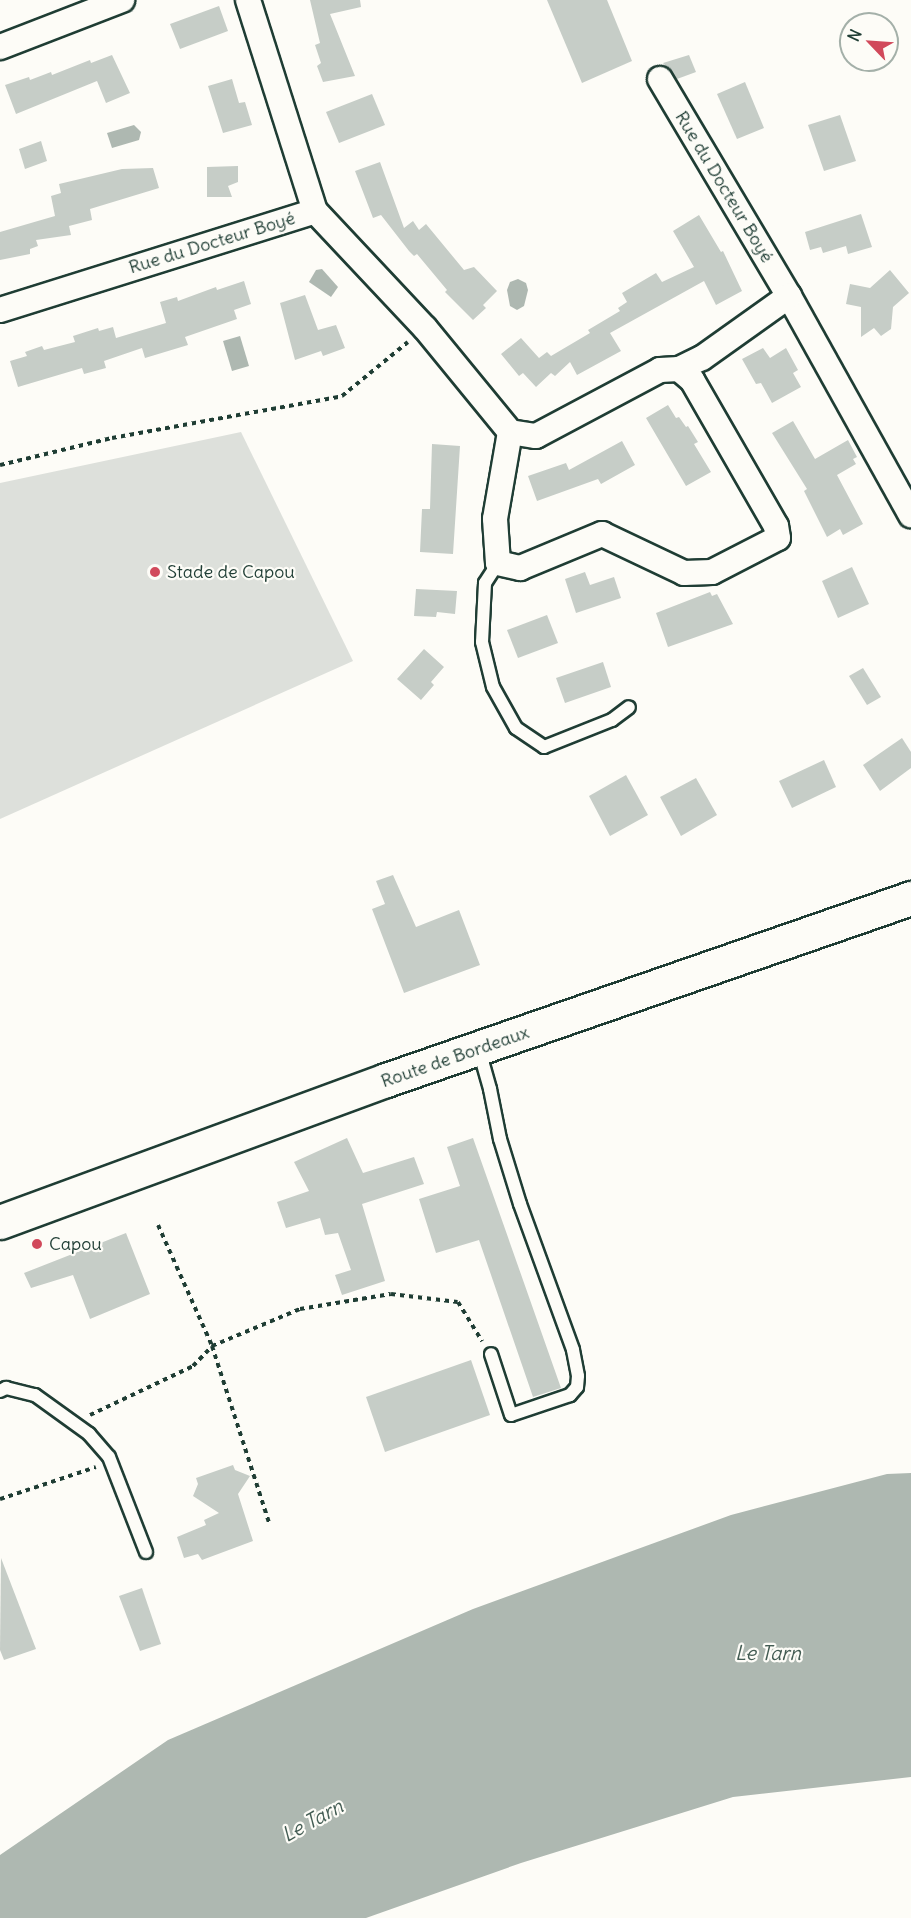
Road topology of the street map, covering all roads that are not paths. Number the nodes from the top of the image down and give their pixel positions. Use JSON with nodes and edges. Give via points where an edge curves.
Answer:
{"nodes":[{"id":1,"x":122,"y":0,"type":"edge"},
{"id":2,"x":248,"y":0,"type":"edge"},
{"id":3,"x":0,"y":47,"type":"edge"},
{"id":4,"x":660,"y":79,"type":"dead end"},
{"id":5,"x":315,"y":211,"type":"junction"},
{"id":6,"x":789,"y":296,"type":"junction"},
{"id":7,"x":0,"y":310,"type":"edge"},
{"id":8,"x":679,"y":369,"type":"junction"},
{"id":9,"x":510,"y":432,"type":"junction"},
{"id":10,"x":911,"y":515,"type":"edge"},
{"id":11,"x":498,"y":563,"type":"junction"},
{"id":12,"x":629,"y":707,"type":"dead end"},
{"id":13,"x":911,"y":898,"type":"edge"},
{"id":14,"x":478,"y":1049,"type":"junction"},
{"id":15,"x":0,"y":1222,"type":"edge"},
{"id":16,"x":491,"y":1354,"type":"road end"},
{"id":17,"x":0,"y":1390,"type":"edge"},
{"id":18,"x":146,"y":1552,"type":"dead end"}],
"edges":[{"from":1,"to":3,"type":"street"},
{"from":2,"to":5,"type":"street"},
{"from":4,"to":6,"type":"street","name":"Rue du Docteur Boyé"},
{"from":5,"to":7,"type":"street","name":"Rue du Docteur Boyé"},
{"from":5,"to":9,"type":"street","name":"Rue du Docteur Boyé","via":[[425,328]]},
{"from":6,"to":8,"type":"street"},
{"from":6,"to":10,"type":"street","name":"Rue du Docteur Boyé"},
{"from":8,"to":9,"type":"street","via":[[660,370],[536,435]]},
{"from":8,"to":11,"type":"street","via":[[692,380],[776,526],[778,538],[712,572],[684,573],[602,534],[520,568]]},
{"from":9,"to":11,"type":"street","via":[[495,519]]},
{"from":11,"to":12,"type":"lane","via":[[485,583],[482,642],[493,687],[516,728],[544,747],[612,720]]},
{"from":13,"to":14,"type":"main road","name":"Route de Bordeaux"},
{"from":14,"to":15,"type":"main road","name":"Route de Bordeaux"},
{"from":14,"to":16,"type":"lane","via":[[520,1204],[573,1350],[577,1387],[570,1395],[511,1414]]},
{"from":17,"to":18,"type":"lane","via":[[35,1395],[89,1434],[111,1462]]}]}
